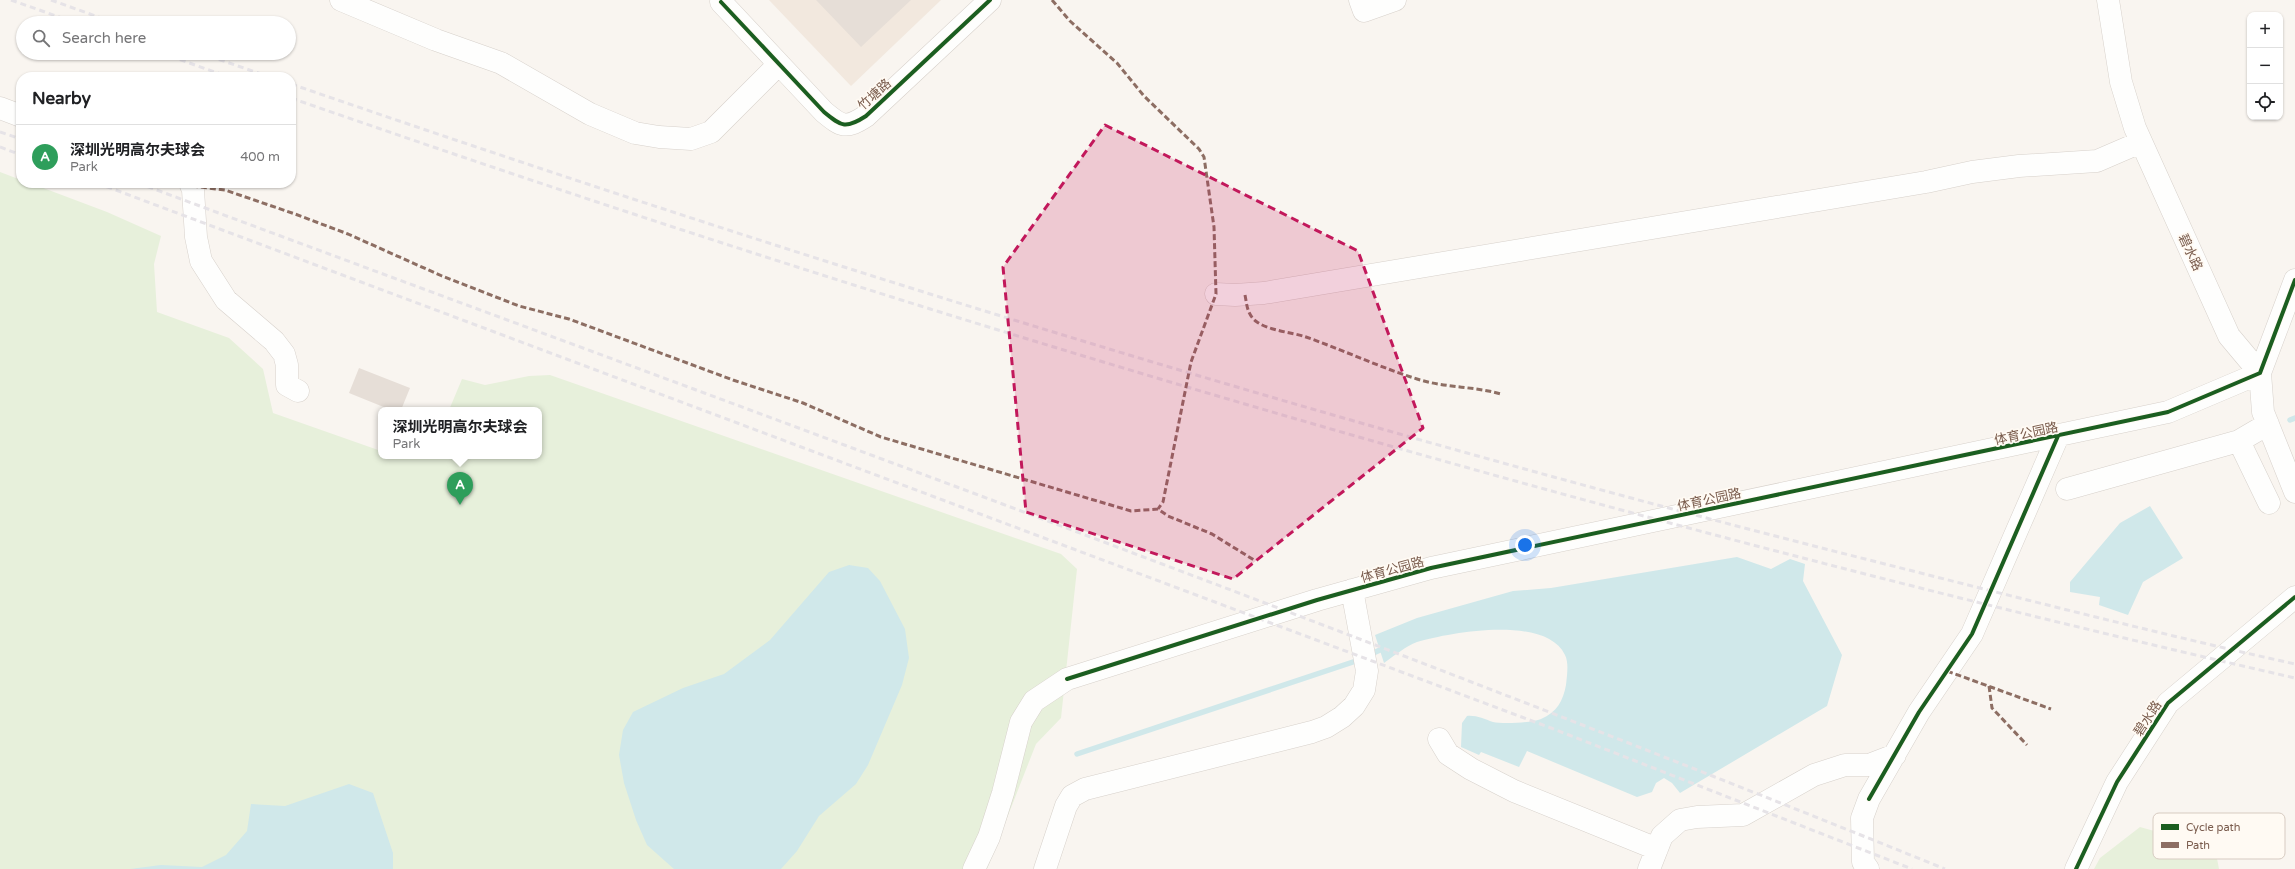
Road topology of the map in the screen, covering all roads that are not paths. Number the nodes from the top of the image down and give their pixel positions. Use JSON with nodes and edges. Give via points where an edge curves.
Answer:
{"nodes":[{"id":1,"x":341,"y":0,"type":"edge"},
{"id":2,"x":990,"y":0,"type":"edge"},
{"id":3,"x":1360,"y":0,"type":"edge"},
{"id":4,"x":1395,"y":0,"type":"edge"},
{"id":5,"x":2108,"y":0,"type":"edge"},
{"id":6,"x":721,"y":2,"type":"dead end"},
{"id":7,"x":779,"y":64,"type":"junction"},
{"id":8,"x":0,"y":108,"type":"edge"},
{"id":9,"x":16,"y":114,"type":"edge"},
{"id":10,"x":2141,"y":142,"type":"junction"},
{"id":11,"x":192,"y":188,"type":"edge"},
{"id":12,"x":2295,"y":280,"type":"edge"},
{"id":13,"x":1216,"y":294,"type":"dead end"},
{"id":14,"x":2260,"y":373,"type":"junction"},
{"id":15,"x":298,"y":391,"type":"dead end"},
{"id":16,"x":2268,"y":424,"type":"junction"},
{"id":17,"x":2058,"y":436,"type":"junction"},
{"id":18,"x":2238,"y":441,"type":"junction"},
{"id":19,"x":2067,"y":489,"type":"dead end"},
{"id":20,"x":2295,"y":492,"type":"edge"},
{"id":21,"x":2269,"y":503,"type":"dead end"},
{"id":22,"x":1352,"y":590,"type":"junction"},
{"id":23,"x":2295,"y":598,"type":"edge"},
{"id":24,"x":1439,"y":739,"type":"dead end"},
{"id":25,"x":1895,"y":755,"type":"junction"},
{"id":26,"x":1657,"y":849,"type":"junction"},
{"id":27,"x":974,"y":869,"type":"edge"},
{"id":28,"x":1045,"y":869,"type":"edge"},
{"id":29,"x":1649,"y":869,"type":"edge"},
{"id":30,"x":1868,"y":869,"type":"edge"},
{"id":31,"x":2076,"y":869,"type":"edge"}],
"edges":[{"from":1,"to":7,"type":"street","via":[[436,40],[501,63],[590,114],[635,133],[659,138],[691,138],[711,132]]},
{"from":2,"to":7,"type":"street","name":"竹塘路","via":[[866,116],[852,125],[834,120]]},
{"from":3,"to":4,"type":"street","via":[[1364,11]]},
{"from":5,"to":10,"type":"street","name":"碧水路","via":[[2121,82]]},
{"from":6,"to":7,"type":"street","name":"竹塘路"},
{"from":8,"to":9,"type":"street"},
{"from":10,"to":13,"type":"street","via":[[2097,161],[1972,172],[1926,182],[1264,293]]},
{"from":10,"to":14,"type":"street","name":"碧水路","via":[[2229,336]]},
{"from":11,"to":15,"type":"street","via":[[197,251],[204,266],[226,300],[274,341],[284,354],[287,385]]},
{"from":12,"to":14,"type":"street"},
{"from":14,"to":16,"type":"street","via":[[2263,412]]},
{"from":14,"to":17,"type":"street","name":"体育公园路","via":[[2168,412]]},
{"from":16,"to":18,"type":"street"},
{"from":16,"to":20,"type":"street"},
{"from":17,"to":22,"type":"street","name":"体育公园路","via":[[1430,568]]},
{"from":17,"to":25,"type":"street","via":[[1972,634],[1919,712]]},
{"from":18,"to":19,"type":"street"},
{"from":18,"to":21,"type":"street"},
{"from":22,"to":27,"type":"street","name":"体育公园路","via":[[1067,679],[1034,700],[1021,722],[1003,793]]},
{"from":22,"to":28,"type":"street","via":[[1367,671],[1360,698],[1342,717],[1326,727],[1085,789],[1072,796],[1066,806]]},
{"from":23,"to":31,"type":"street","name":"碧水路","via":[[2168,703],[2117,782]]},
{"from":24,"to":26,"type":"street","via":[[1448,754],[1501,785]]},
{"from":25,"to":26,"type":"street","via":[[1869,766],[1845,764],[1814,775],[1743,815],[1680,820],[1662,836]]},
{"from":25,"to":30,"type":"street","via":[[1869,799],[1862,818],[1863,862]]},
{"from":26,"to":29,"type":"street"}]}
